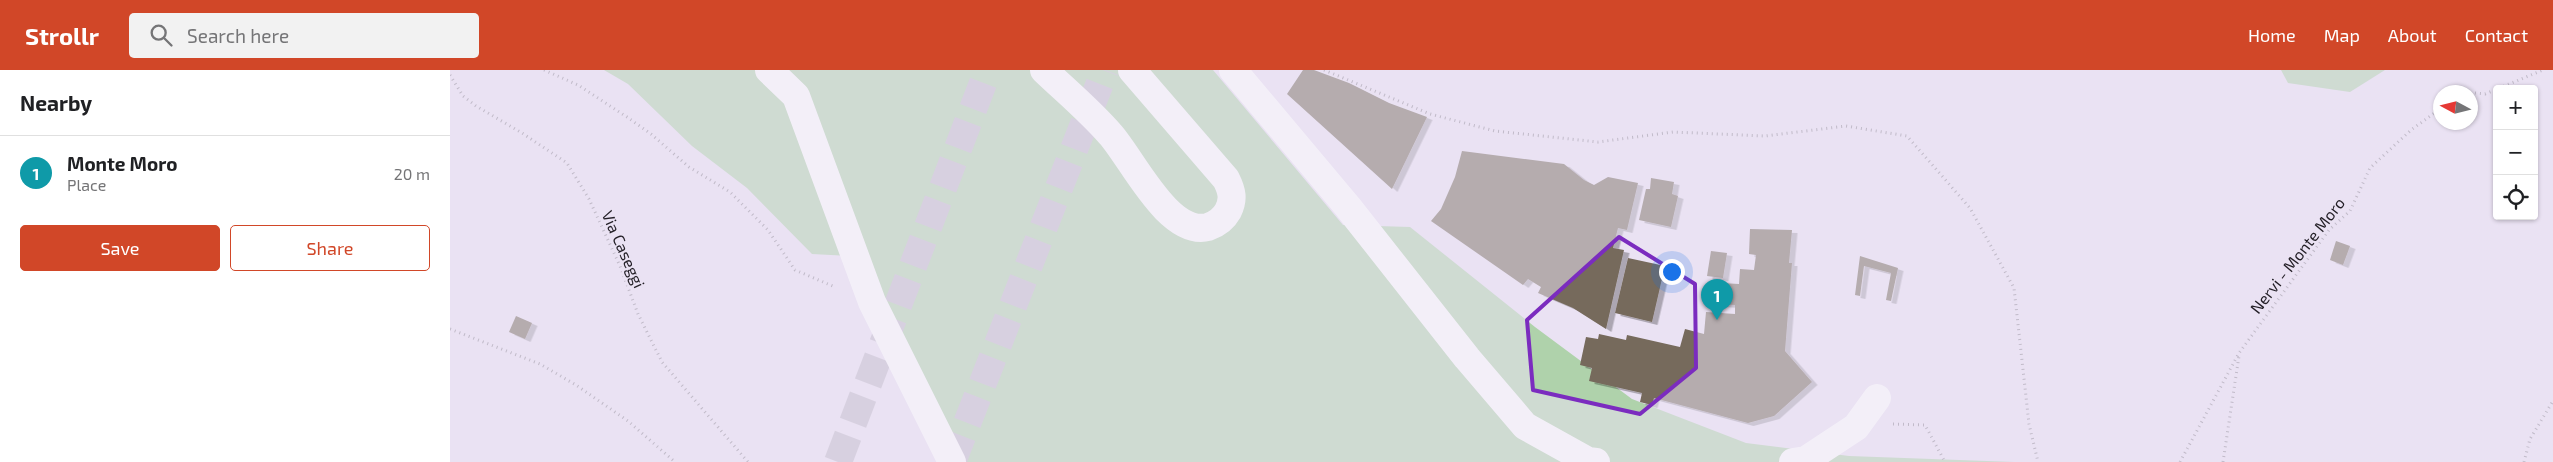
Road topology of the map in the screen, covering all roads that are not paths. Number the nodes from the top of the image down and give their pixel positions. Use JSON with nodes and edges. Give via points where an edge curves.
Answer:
{"nodes":[{"id":1,"x":769,"y":70,"type":"edge"},
{"id":2,"x":1044,"y":70,"type":"edge"},
{"id":3,"x":1132,"y":70,"type":"edge"},
{"id":4,"x":1234,"y":70,"type":"edge"},
{"id":5,"x":1877,"y":398,"type":"dead end"},
{"id":6,"x":952,"y":462,"type":"edge"},
{"id":7,"x":1596,"y":462,"type":"edge"},
{"id":8,"x":1793,"y":462,"type":"edge"}],
"edges":[{"from":1,"to":6,"type":"street","via":[[796,96],[872,302]]},
{"from":2,"to":3,"type":"street","via":[[1111,134],[1171,214],[1194,227],[1216,224],[1231,205],[1232,191],[1226,179]]},
{"from":4,"to":7,"type":"street","via":[[1525,426],[1588,461]]},
{"from":5,"to":8,"type":"street","via":[[1856,427],[1806,460]]}]}
